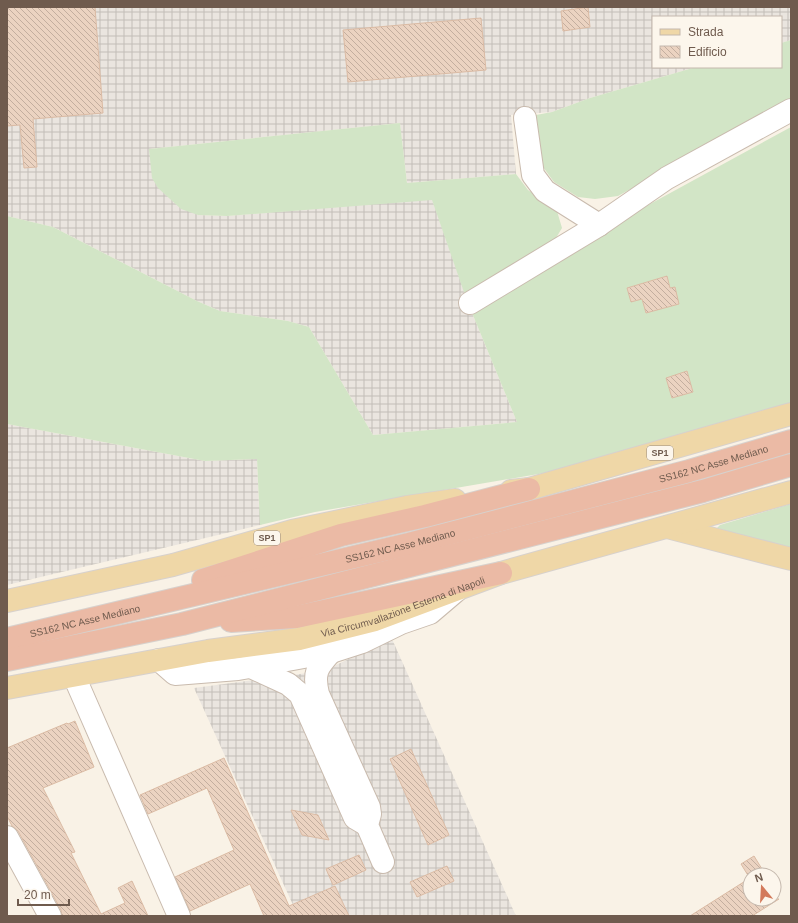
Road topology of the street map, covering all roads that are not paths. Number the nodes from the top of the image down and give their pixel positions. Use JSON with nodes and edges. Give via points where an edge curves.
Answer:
{"nodes":[{"id":1,"x":791,"y":110,"type":"edge"},
{"id":2,"x":525,"y":118,"type":"dead end"},
{"id":3,"x":599,"y":225,"type":"junction"},
{"id":4,"x":470,"y":303,"type":"dead end"},
{"id":5,"x":791,"y":414,"type":"edge"},
{"id":6,"x":791,"y":441,"type":"edge"},
{"id":7,"x":791,"y":465,"type":"edge"},
{"id":8,"x":529,"y":489,"type":"junction"},
{"id":9,"x":791,"y":492,"type":"edge"},
{"id":10,"x":664,"y":527,"type":"junction"},
{"id":11,"x":791,"y":559,"type":"edge"},
{"id":12,"x":501,"y":573,"type":"junction"},
{"id":13,"x":459,"y":589,"type":"junction"},
{"id":14,"x":7,"y":601,"type":"edge"},
{"id":15,"x":182,"y":624,"type":"junction"},
{"id":16,"x":40,"y":632,"type":"junction"},
{"id":17,"x":7,"y":639,"type":"edge"},
{"id":18,"x":330,"y":652,"type":"junction"},
{"id":19,"x":7,"y":660,"type":"edge"},
{"id":20,"x":159,"y":660,"type":"junction"},
{"id":21,"x":251,"y":666,"type":"junction"},
{"id":22,"x":74,"y":676,"type":"junction"},
{"id":23,"x":7,"y":688,"type":"edge"},
{"id":24,"x":367,"y":826,"type":"junction"},
{"id":25,"x":7,"y":837,"type":"edge"},
{"id":26,"x":383,"y":862,"type":"dead end"},
{"id":27,"x":50,"y":916,"type":"edge"},
{"id":28,"x":179,"y":916,"type":"edge"}],
"edges":[{"from":1,"to":3,"type":"street","via":[[667,178]]},
{"from":2,"to":3,"type":"street","via":[[532,175],[545,191]]},
{"from":3,"to":4,"type":"street"},
{"from":5,"to":8,"type":"main road","number":"SP1"},
{"from":6,"to":16,"type":"highway","name":"SS162 NC Asse Mediano","via":[[689,472],[417,542]]},
{"from":7,"to":15,"type":"highway","via":[[704,491]]},
{"from":8,"to":14,"type":"main road","number":"SP1","via":[[407,507],[292,531],[173,565]]},
{"from":8,"to":16,"type":"highway","via":[[341,535]]},
{"from":9,"to":10,"type":"main road","name":"Via Circumvallazione Esterna di Napoli"},
{"from":10,"to":11,"type":"main road"},
{"from":10,"to":12,"type":"main road","name":"Via Circumvallazione Esterna di Napoli"},
{"from":12,"to":13,"type":"main road","name":"Via Circumvallazione Esterna di Napoli"},
{"from":12,"to":15,"type":"highway","via":[[296,617]]},
{"from":13,"to":18,"type":"street","via":[[430,613],[401,623],[362,642]]},
{"from":13,"to":20,"type":"main road","name":"Via Circumvallazione Esterna di Napoli","via":[[375,620],[299,639]]},
{"from":15,"to":19,"type":"highway"},
{"from":16,"to":17,"type":"highway","name":"SS162 NC Asse Mediano"},
{"from":18,"to":21,"type":"street"},
{"from":18,"to":24,"type":"street","via":[[318,666],[315,680],[318,694],[369,807]]},
{"from":20,"to":21,"type":"street","via":[[175,674]]},
{"from":20,"to":22,"type":"main road","name":"Via Circumvallazione Esterna di Napoli"},
{"from":21,"to":24,"type":"street","via":[[288,684],[300,694],[355,818]]},
{"from":22,"to":23,"type":"main road","name":"Via Circumvallazione Esterna di Napoli"},
{"from":22,"to":28,"type":"street"},
{"from":24,"to":26,"type":"street"},
{"from":25,"to":27,"type":"street"}]}
